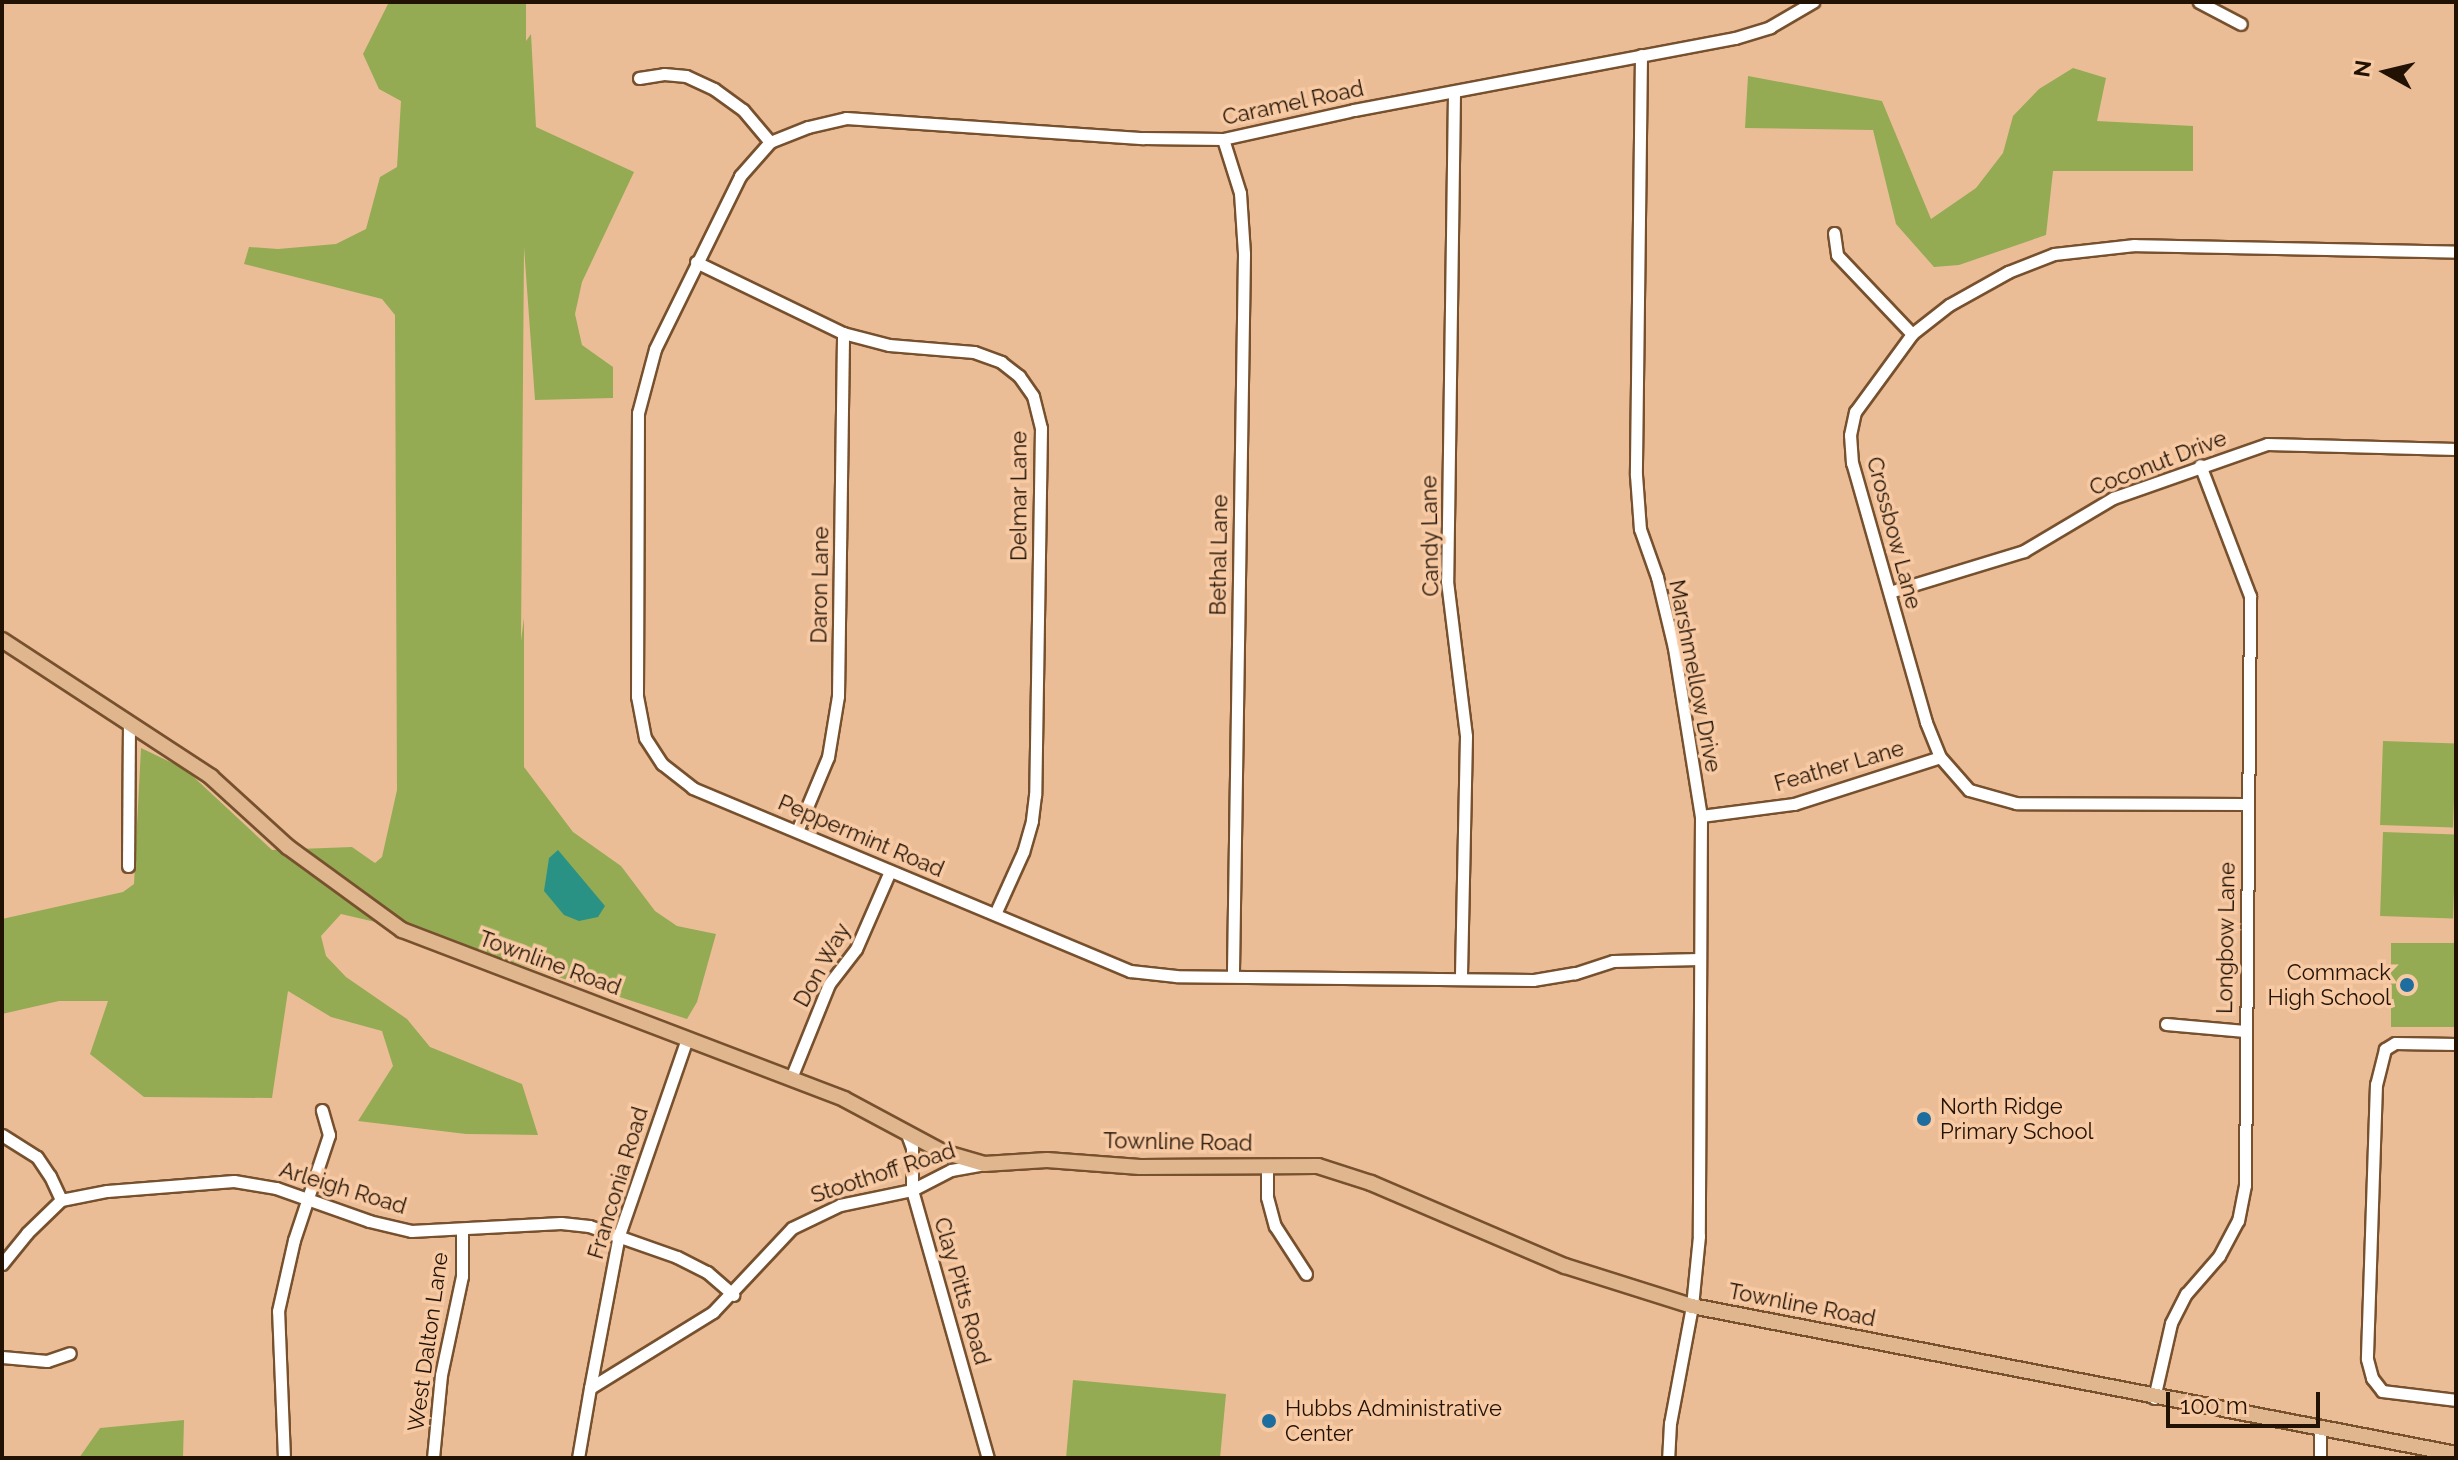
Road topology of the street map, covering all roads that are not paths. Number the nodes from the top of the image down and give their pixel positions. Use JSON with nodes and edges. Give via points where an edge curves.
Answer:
{"nodes":[{"id":1,"x":1813,"y":2,"type":"edge"},
{"id":2,"x":2199,"y":2,"type":"edge"},
{"id":3,"x":2241,"y":24,"type":"dead end"},
{"id":4,"x":1641,"y":55,"type":"junction"},
{"id":5,"x":639,"y":78,"type":"dead end"},
{"id":6,"x":1454,"y":93,"type":"junction"},
{"id":7,"x":1223,"y":139,"type":"junction"},
{"id":8,"x":770,"y":142,"type":"junction"},
{"id":9,"x":1834,"y":233,"type":"dead end"},
{"id":10,"x":2456,"y":252,"type":"edge"},
{"id":11,"x":696,"y":262,"type":"junction"},
{"id":12,"x":843,"y":333,"type":"junction"},
{"id":13,"x":1912,"y":334,"type":"junction"},
{"id":14,"x":2456,"y":449,"type":"edge"},
{"id":15,"x":2200,"y":465,"type":"junction"},
{"id":16,"x":1890,"y":592,"type":"junction"},
{"id":17,"x":2,"y":640,"type":"edge"},
{"id":18,"x":129,"y":725,"type":"junction"},
{"id":19,"x":1940,"y":757,"type":"junction"},
{"id":20,"x":2247,"y":804,"type":"junction"},
{"id":21,"x":1701,"y":816,"type":"junction"},
{"id":22,"x":797,"y":831,"type":"junction"},
{"id":23,"x":128,"y":866,"type":"dead end"},
{"id":24,"x":890,"y":871,"type":"junction"},
{"id":25,"x":995,"y":914,"type":"junction"},
{"id":26,"x":1700,"y":959,"type":"junction"},
{"id":27,"x":1233,"y":974,"type":"junction"},
{"id":28,"x":1461,"y":978,"type":"junction"},
{"id":29,"x":2166,"y":1024,"type":"dead end"},
{"id":30,"x":2245,"y":1031,"type":"junction"},
{"id":31,"x":687,"y":1039,"type":"junction"},
{"id":32,"x":2456,"y":1044,"type":"edge"},
{"id":33,"x":791,"y":1078,"type":"junction"},
{"id":34,"x":322,"y":1110,"type":"dead end"},
{"id":35,"x":907,"y":1134,"type":"junction"},
{"id":36,"x":2,"y":1135,"type":"edge"},
{"id":37,"x":984,"y":1164,"type":"junction"},
{"id":38,"x":1267,"y":1165,"type":"junction"},
{"id":39,"x":912,"y":1190,"type":"junction"},
{"id":40,"x":308,"y":1198,"type":"junction"},
{"id":41,"x":61,"y":1200,"type":"junction"},
{"id":42,"x":462,"y":1231,"type":"junction"},
{"id":43,"x":619,"y":1235,"type":"junction"},
{"id":44,"x":2,"y":1264,"type":"edge"},
{"id":45,"x":1306,"y":1274,"type":"dead end"},
{"id":46,"x":733,"y":1295,"type":"junction"},
{"id":47,"x":1692,"y":1306,"type":"junction"},
{"id":48,"x":70,"y":1353,"type":"dead end"},
{"id":49,"x":2,"y":1357,"type":"edge"},
{"id":50,"x":590,"y":1388,"type":"junction"},
{"id":51,"x":2154,"y":1398,"type":"junction"},
{"id":52,"x":2456,"y":1400,"type":"edge"},
{"id":53,"x":2320,"y":1430,"type":"junction"},
{"id":54,"x":2456,"y":1454,"type":"edge"},
{"id":55,"x":284,"y":1458,"type":"edge"},
{"id":56,"x":433,"y":1458,"type":"edge"},
{"id":57,"x":578,"y":1458,"type":"edge"},
{"id":58,"x":988,"y":1458,"type":"edge"},
{"id":59,"x":1668,"y":1458,"type":"edge"},
{"id":60,"x":2320,"y":1458,"type":"edge"}],
"edges":[{"from":1,"to":4,"type":"street","name":"Caramel Road","via":[[1766,28]]},
{"from":2,"to":3,"type":"street"},
{"from":4,"to":6,"type":"street","name":"Caramel Road"},
{"from":4,"to":21,"type":"street","name":"Marshmellow Drive","via":[[1636,475],[1640,529],[1674,648]]},
{"from":5,"to":8,"type":"street","via":[[686,76],[714,89],[743,110]]},
{"from":6,"to":7,"type":"street","name":"Caramel Road"},
{"from":6,"to":28,"type":"street","name":"Candy Lane","via":[[1447,581],[1466,736]]},
{"from":7,"to":8,"type":"street","name":"Caramel Road","via":[[846,118]]},
{"from":7,"to":27,"type":"street","name":"Bethal Lane","via":[[1240,193],[1244,254]]},
{"from":8,"to":11,"type":"street","name":"Peppermint Road","via":[[740,176]]},
{"from":9,"to":13,"type":"street","via":[[1837,255]]},
{"from":10,"to":13,"type":"street","name":"Crossbow Lane","via":[[2134,245],[2078,250],[2008,272],[1949,305]]},
{"from":11,"to":12,"type":"street","name":"Delmar Lane"},
{"from":11,"to":22,"type":"street","name":"Peppermint Road","via":[[655,349],[638,413],[637,696],[645,738],[662,764],[693,788]]},
{"from":12,"to":22,"type":"street","name":"Daron Lane","via":[[838,696],[828,757]]},
{"from":12,"to":25,"type":"street","name":"Delmar Lane","via":[[889,345],[974,352],[1001,362],[1033,396],[1041,428],[1035,795],[1023,852]]},
{"from":13,"to":16,"type":"street","name":"Crossbow Lane","via":[[1869,389],[1855,412],[1850,435],[1854,475]]},
{"from":14,"to":15,"type":"street","name":"Coconut Drive","via":[[2267,444]]},
{"from":15,"to":16,"type":"street","name":"Coconut Drive","via":[[2113,498],[2024,551]]},
{"from":15,"to":20,"type":"street","name":"Longbow Lane","via":[[2250,596]]},
{"from":16,"to":19,"type":"street","name":"Crossbow Lane"},
{"from":17,"to":18,"type":"main road","name":"Townline Road"},
{"from":18,"to":23,"type":"street"},
{"from":18,"to":31,"type":"main road","name":"Townline Road","via":[[211,777],[288,847],[402,930]]},
{"from":19,"to":20,"type":"street","name":"Crossbow Lane","via":[[1969,790],[2016,803]]},
{"from":19,"to":21,"type":"street","name":"Feather Lane","via":[[1794,804]]},
{"from":20,"to":30,"type":"street","name":"Longbow Lane"},
{"from":21,"to":26,"type":"street","name":"Marshmellow Drive"},
{"from":22,"to":24,"type":"street","name":"Peppermint Road"},
{"from":24,"to":25,"type":"street","name":"Peppermint Road"},
{"from":24,"to":33,"type":"street","name":"Don Way","via":[[856,949],[829,984]]},
{"from":25,"to":27,"type":"street","name":"Peppermint Road","via":[[1130,971]]},
{"from":26,"to":28,"type":"street","name":"Peppermint Road","via":[[1613,961],[1533,980]]},
{"from":26,"to":47,"type":"street","name":"Marshmellow Drive","via":[[1699,1236]]},
{"from":27,"to":28,"type":"street","name":"Peppermint Road"},
{"from":29,"to":30,"type":"street"},
{"from":30,"to":51,"type":"street","name":"Longbow Lane","via":[[2245,1185],[2238,1221],[2171,1323]]},
{"from":31,"to":33,"type":"main road","name":"Townline Road"},
{"from":31,"to":43,"type":"street","name":"Franconia Road"},
{"from":32,"to":52,"type":"street","via":[[2395,1043],[2385,1049],[2376,1084],[2367,1359],[2382,1391]]},
{"from":33,"to":35,"type":"main road","name":"Townline Road","via":[[844,1099]]},
{"from":34,"to":40,"type":"street","via":[[329,1135]]},
{"from":35,"to":37,"type":"main road","name":"Townline Road"},
{"from":35,"to":39,"type":"street","name":"Clay Pitts Road"},
{"from":36,"to":41,"type":"street","via":[[37,1157]]},
{"from":37,"to":38,"type":"main road","name":"Townline Road","via":[[1047,1160],[1140,1167]]},
{"from":37,"to":39,"type":"street","name":"Stoothoff Road","via":[[951,1170]]},
{"from":38,"to":45,"type":"street","via":[[1267,1197],[1275,1226]]},
{"from":38,"to":47,"type":"main road","name":"Townline Road","via":[[1318,1166],[1371,1183],[1565,1266]]},
{"from":39,"to":46,"type":"street","name":"Stoothoff Road","via":[[810,1217],[771,1245]]},
{"from":39,"to":58,"type":"street","name":"Clay Pitts Road"},
{"from":40,"to":41,"type":"street","name":"Arleigh Road","via":[[234,1181]]},
{"from":40,"to":42,"type":"street","name":"Arleigh Road","via":[[391,1227]]},
{"from":40,"to":55,"type":"street","via":[[278,1311]]},
{"from":41,"to":44,"type":"street"},
{"from":42,"to":43,"type":"street","name":"Arleigh Road","via":[[561,1223]]},
{"from":42,"to":56,"type":"street","name":"West Dalton Lane","via":[[462,1276],[441,1375]]},
{"from":43,"to":46,"type":"street","name":"Arleigh Road","via":[[707,1272]]},
{"from":43,"to":50,"type":"street","name":"Franconia Road"},
{"from":46,"to":50,"type":"street","name":"Stoothoff Road"},
{"from":47,"to":51,"type":"main road","name":"Townline Road"},
{"from":47,"to":59,"type":"street","name":"Marshmellow Drive"},
{"from":48,"to":49,"type":"street","via":[[47,1361]]},
{"from":50,"to":57,"type":"street"},
{"from":51,"to":53,"type":"main road","name":"Townline Road"},
{"from":53,"to":54,"type":"main road","name":"Townline Road"},
{"from":53,"to":60,"type":"street"}]}
